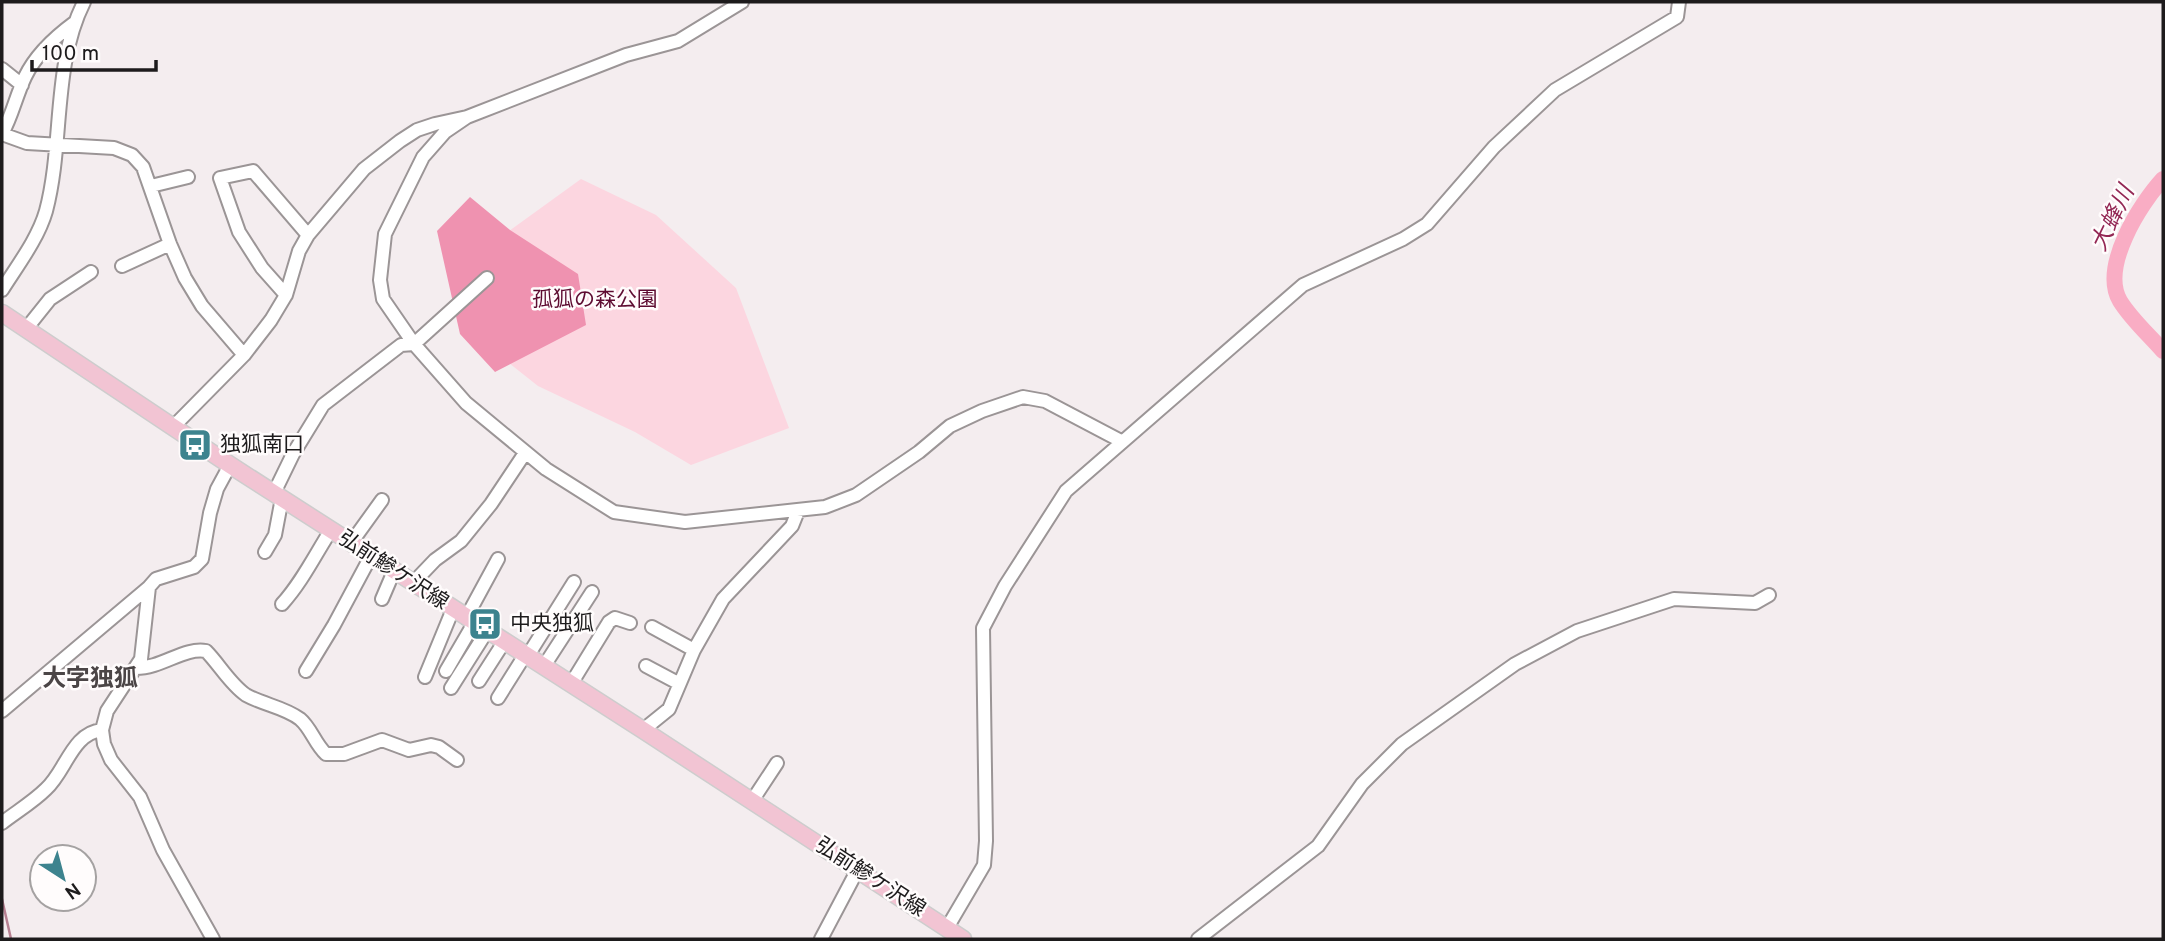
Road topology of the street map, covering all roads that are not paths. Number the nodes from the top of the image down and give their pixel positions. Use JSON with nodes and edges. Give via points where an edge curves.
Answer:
{"nodes":[{"id":1,"x":84,"y":2,"type":"edge"},
{"id":2,"x":743,"y":2,"type":"edge"},
{"id":3,"x":1679,"y":2,"type":"edge"},
{"id":4,"x":74,"y":23,"type":"junction"},
{"id":5,"x":2,"y":69,"type":"edge"},
{"id":6,"x":22,"y":85,"type":"junction"},
{"id":7,"x":467,"y":117,"type":"junction"},
{"id":8,"x":2,"y":134,"type":"edge"},
{"id":9,"x":57,"y":144,"type":"junction"},
{"id":10,"x":188,"y":177,"type":"dead end"},
{"id":11,"x":150,"y":186,"type":"junction"},
{"id":12,"x":308,"y":235,"type":"junction"},
{"id":13,"x":170,"y":244,"type":"junction"},
{"id":14,"x":122,"y":266,"type":"dead end"},
{"id":15,"x":91,"y":272,"type":"dead end"},
{"id":16,"x":487,"y":278,"type":"dead end"},
{"id":17,"x":2,"y":290,"type":"edge"},
{"id":18,"x":286,"y":295,"type":"junction"},
{"id":19,"x":2,"y":313,"type":"edge"},
{"id":20,"x":26,"y":329,"type":"junction"},
{"id":21,"x":414,"y":344,"type":"junction"},
{"id":22,"x":244,"y":355,"type":"junction"},
{"id":23,"x":173,"y":427,"type":"junction"},
{"id":24,"x":1121,"y":441,"type":"junction"},
{"id":25,"x":525,"y":453,"type":"junction"},
{"id":26,"x":230,"y":465,"type":"junction"},
{"id":27,"x":278,"y":496,"type":"junction"},
{"id":28,"x":382,"y":500,"type":"dead end"},
{"id":29,"x":799,"y":511,"type":"junction"},
{"id":30,"x":331,"y":530,"type":"junction"},
{"id":31,"x":351,"y":543,"type":"junction"},
{"id":32,"x":265,"y":552,"type":"dead end"},
{"id":33,"x":371,"y":556,"type":"junction"},
{"id":34,"x":498,"y":559,"type":"dead end"},
{"id":35,"x":394,"y":571,"type":"junction"},
{"id":36,"x":574,"y":582,"type":"dead end"},
{"id":37,"x":413,"y":583,"type":"junction"},
{"id":38,"x":149,"y":587,"type":"junction"},
{"id":39,"x":592,"y":592,"type":"dead end"},
{"id":40,"x":1769,"y":594,"type":"dead end"},
{"id":41,"x":382,"y":599,"type":"dead end"},
{"id":42,"x":282,"y":604,"type":"dead end"},
{"id":43,"x":470,"y":620,"type":"junction"},
{"id":44,"x":631,"y":623,"type":"dead end"},
{"id":45,"x":652,"y":627,"type":"dead end"},
{"id":46,"x":504,"y":642,"type":"junction"},
{"id":47,"x":694,"y":650,"type":"junction"},
{"id":48,"x":526,"y":656,"type":"junction"},
{"id":49,"x":544,"y":666,"type":"junction"},
{"id":50,"x":646,"y":666,"type":"dead end"},
{"id":51,"x":136,"y":668,"type":"junction"},
{"id":52,"x":306,"y":671,"type":"dead end"},
{"id":53,"x":446,"y":671,"type":"dead end"},
{"id":54,"x":425,"y":677,"type":"dead end"},
{"id":55,"x":479,"y":681,"type":"dead end"},
{"id":56,"x":678,"y":683,"type":"junction"},
{"id":57,"x":571,"y":684,"type":"junction"},
{"id":58,"x":451,"y":688,"type":"dead end"},
{"id":59,"x":498,"y":698,"type":"dead end"},
{"id":60,"x":2,"y":711,"type":"edge"},
{"id":61,"x":102,"y":730,"type":"junction"},
{"id":62,"x":643,"y":730,"type":"junction"},
{"id":63,"x":457,"y":760,"type":"dead end"},
{"id":64,"x":777,"y":763,"type":"dead end"},
{"id":65,"x":752,"y":801,"type":"junction"},
{"id":66,"x":2,"y":823,"type":"edge"},
{"id":67,"x":858,"y":869,"type":"junction"},
{"id":68,"x":947,"y":928,"type":"junction"},
{"id":69,"x":213,"y":939,"type":"edge"},
{"id":70,"x":821,"y":939,"type":"edge"},
{"id":71,"x":963,"y":939,"type":"edge"},
{"id":72,"x":1198,"y":939,"type":"edge"}],
"edges":[{"from":1,"to":4,"type":"street"},
{"from":2,"to":7,"type":"street","via":[[678,41],[626,55]]},
{"from":3,"to":24,"type":"street","via":[[1677,17],[1548,96],[1494,147],[1427,224],[1303,285]]},
{"from":4,"to":6,"type":"street","via":[[38,58]]},
{"from":4,"to":9,"type":"street"},
{"from":5,"to":6,"type":"street"},
{"from":6,"to":8,"type":"street"},
{"from":7,"to":12,"type":"street","via":[[426,127],[400,141],[364,169]]},
{"from":7,"to":21,"type":"street","via":[[445,132],[423,157],[385,234],[380,281],[383,299]]},
{"from":8,"to":9,"type":"street","via":[[27,143]]},
{"from":9,"to":11,"type":"street","via":[[114,148],[132,155]]},
{"from":9,"to":17,"type":"street","via":[[45,214]]},
{"from":10,"to":11,"type":"street"},
{"from":11,"to":13,"type":"street"},
{"from":12,"to":18,"type":"street"},
{"from":12,"to":18,"type":"street","via":[[253,171],[220,178],[239,232]]},
{"from":13,"to":14,"type":"street"},
{"from":13,"to":22,"type":"street","via":[[202,306]]},
{"from":15,"to":20,"type":"street","via":[[50,299]]},
{"from":16,"to":21,"type":"street"},
{"from":18,"to":22,"type":"street"},
{"from":19,"to":20,"type":"main road","name":"弘前鰺ケ沢線"},
{"from":20,"to":23,"type":"main road","name":"弘前鰺ケ沢線"},
{"from":21,"to":25,"type":"street","via":[[466,403]]},
{"from":21,"to":27,"type":"street","via":[[401,345],[323,405],[293,454]]},
{"from":22,"to":23,"type":"street"},
{"from":23,"to":26,"type":"main road","name":"弘前鰺ケ沢線"},
{"from":24,"to":29,"type":"street","via":[[1045,401],[1023,397],[950,426],[856,495]]},
{"from":24,"to":68,"type":"street","via":[[1066,491],[983,628],[984,865]]},
{"from":25,"to":29,"type":"street","via":[[614,512],[685,522]]},
{"from":25,"to":37,"type":"street","via":[[461,541],[435,559]]},
{"from":26,"to":27,"type":"main road","name":"弘前鰺ケ沢線"},
{"from":26,"to":38,"type":"street","via":[[217,489],[202,558],[194,567],[156,579]]},
{"from":27,"to":30,"type":"main road","name":"弘前鰺ケ沢線"},
{"from":27,"to":32,"type":"street","via":[[275,536]]},
{"from":28,"to":31,"type":"street"},
{"from":29,"to":47,"type":"street","via":[[792,526],[723,599]]},
{"from":30,"to":31,"type":"main road","name":"弘前鰺ケ沢線"},
{"from":30,"to":42,"type":"street"},
{"from":31,"to":33,"type":"main road","name":"弘前鰺ケ沢線"},
{"from":33,"to":35,"type":"main road","name":"弘前鰺ケ沢線"},
{"from":33,"to":52,"type":"street"},
{"from":34,"to":43,"type":"street"},
{"from":35,"to":37,"type":"main road","name":"弘前鰺ケ沢線"},
{"from":35,"to":41,"type":"street"},
{"from":36,"to":48,"type":"street"},
{"from":37,"to":43,"type":"main road","name":"弘前鰺ケ沢線"},
{"from":38,"to":51,"type":"street","via":[[143,650]]},
{"from":38,"to":60,"type":"street"},
{"from":39,"to":49,"type":"street"},
{"from":40,"to":72,"type":"street","via":[[1755,603],[1674,599],[1577,631],[1515,664],[1402,744],[1362,784],[1318,846]]},
{"from":43,"to":46,"type":"main road","name":"弘前鰺ケ沢線"},
{"from":43,"to":53,"type":"street"},
{"from":43,"to":54,"type":"street"},
{"from":43,"to":58,"type":"street"},
{"from":44,"to":57,"type":"street","via":[[615,618],[609,622]]},
{"from":45,"to":47,"type":"street"},
{"from":46,"to":48,"type":"main road","name":"弘前鰺ケ沢線"},
{"from":46,"to":55,"type":"street"},
{"from":47,"to":56,"type":"street"},
{"from":48,"to":49,"type":"main road","name":"弘前鰺ケ沢線"},
{"from":48,"to":59,"type":"street"},
{"from":49,"to":57,"type":"main road","name":"弘前鰺ケ沢線"},
{"from":50,"to":56,"type":"street"},
{"from":51,"to":61,"type":"street","via":[[107,711]]},
{"from":51,"to":63,"type":"street","via":[[151,668],[189,652],[206,651],[246,694],[303,721],[326,754],[344,754],[382,740],[409,750],[439,747]]},
{"from":56,"to":62,"type":"street","via":[[669,709]]},
{"from":57,"to":62,"type":"main road","name":"弘前鰺ケ沢線"},
{"from":61,"to":66,"type":"street","via":[[84,737],[54,781]]},
{"from":61,"to":69,"type":"street","via":[[111,760],[140,797],[163,850]]},
{"from":62,"to":65,"type":"main road","name":"弘前鰺ケ沢線"},
{"from":64,"to":65,"type":"street"},
{"from":65,"to":67,"type":"main road","name":"弘前鰺ケ沢線"},
{"from":67,"to":68,"type":"main road","name":"弘前鰺ケ沢線"},
{"from":67,"to":70,"type":"street"},
{"from":68,"to":71,"type":"main road","name":"弘前鰺ケ沢線"}]}
